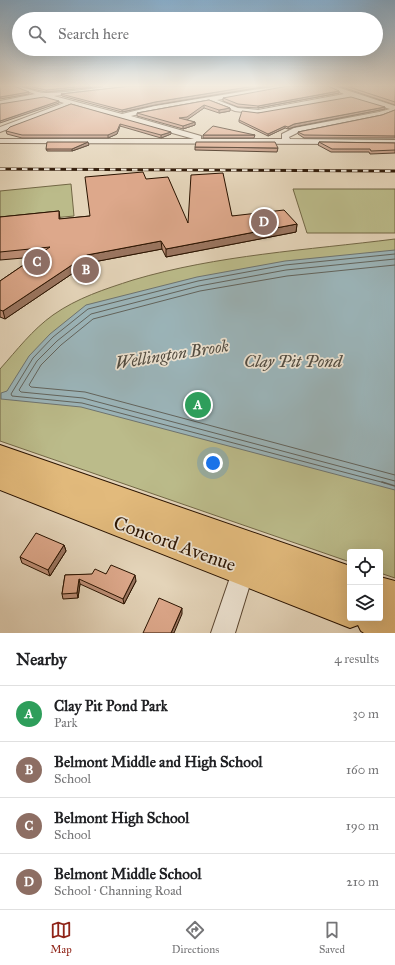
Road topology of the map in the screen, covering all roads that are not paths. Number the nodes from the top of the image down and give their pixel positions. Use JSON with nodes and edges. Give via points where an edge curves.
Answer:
{"nodes":[{"id":1,"x":38,"y":116,"type":"edge"},
{"id":2,"x":124,"y":116,"type":"edge"},
{"id":3,"x":373,"y":116,"type":"edge"},
{"id":4,"x":0,"y":130,"type":"edge"},
{"id":5,"x":0,"y":141,"type":"edge"},
{"id":6,"x":205,"y":142,"type":"junction"},
{"id":7,"x":286,"y":142,"type":"junction"},
{"id":8,"x":395,"y":142,"type":"edge"},
{"id":9,"x":0,"y":457,"type":"edge"},
{"id":10,"x":0,"y":477,"type":"edge"},
{"id":11,"x":247,"y":558,"type":"junction"},
{"id":12,"x":347,"y":583,"type":"edge"},
{"id":13,"x":383,"y":596,"type":"edge"},
{"id":14,"x":395,"y":600,"type":"edge"},
{"id":15,"x":347,"y":608,"type":"edge"},
{"id":16,"x":382,"y":621,"type":"edge"},
{"id":17,"x":395,"y":626,"type":"edge"},
{"id":18,"x":223,"y":633,"type":"edge"}],
"edges":[{"from":1,"to":4,"type":"street"},
{"from":2,"to":6,"type":"street","via":[[185,133]]},
{"from":3,"to":7,"type":"street","via":[[297,130],[285,136]]},
{"from":5,"to":6,"type":"street"},
{"from":6,"to":7,"type":"street"},
{"from":7,"to":8,"type":"street"},
{"from":9,"to":11,"type":"main road","name":"Concord Avenue"},
{"from":10,"to":11,"type":"main road","name":"Concord Avenue"},
{"from":11,"to":12,"type":"main road","name":"Concord Avenue"},
{"from":11,"to":15,"type":"main road","name":"Concord Avenue"},
{"from":11,"to":18,"type":"street"},
{"from":13,"to":14,"type":"main road"},
{"from":16,"to":17,"type":"main road"}]}
